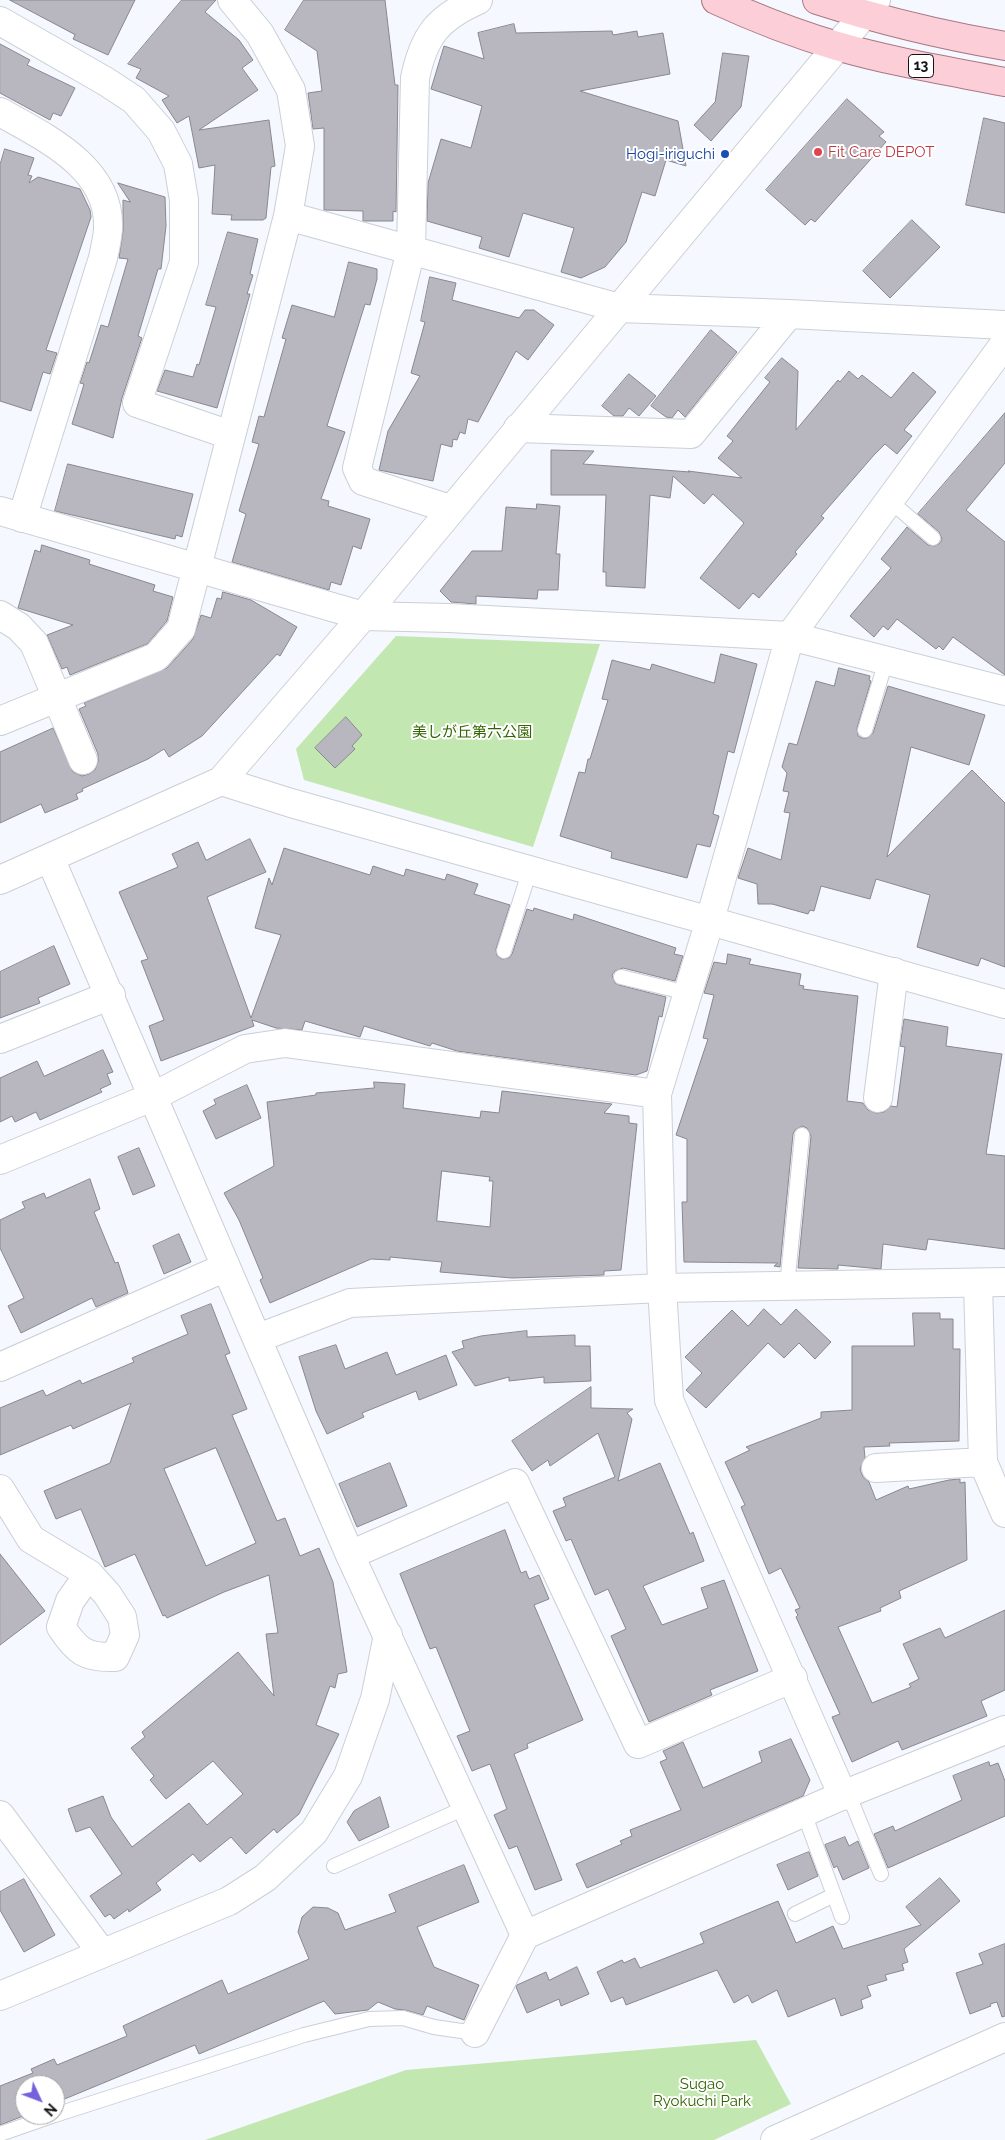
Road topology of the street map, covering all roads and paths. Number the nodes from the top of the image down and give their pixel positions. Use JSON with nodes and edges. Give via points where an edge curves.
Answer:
{"nodes":[{"id":1,"x":232,"y":0,"type":"edge"},
{"id":2,"x":478,"y":0,"type":"edge"},
{"id":3,"x":716,"y":0,"type":"edge"},
{"id":4,"x":817,"y":0,"type":"edge"},
{"id":5,"x":870,"y":8,"type":"edge"},
{"id":6,"x":0,"y":21,"type":"edge"},
{"id":7,"x":838,"y":46,"type":"junction"},
{"id":8,"x":1005,"y":46,"type":"edge"},
{"id":9,"x":1005,"y":82,"type":"edge"},
{"id":10,"x":0,"y":112,"type":"edge"},
{"id":11,"x":288,"y":216,"type":"junction"},
{"id":12,"x":411,"y":250,"type":"junction"},
{"id":13,"x":619,"y":308,"type":"junction"},
{"id":14,"x":790,"y":314,"type":"junction"},
{"id":15,"x":1005,"y":325,"type":"edge"},
{"id":16,"x":1005,"y":343,"type":"edge"},
{"id":17,"x":518,"y":428,"type":"junction"},
{"id":18,"x":230,"y":435,"type":"junction"},
{"id":19,"x":889,"y":500,"type":"junction"},
{"id":20,"x":450,"y":509,"type":"junction"},
{"id":21,"x":11,"y":514,"type":"edge"},
{"id":22,"x":933,"y":538,"type":"dead end"},
{"id":23,"x":198,"y":569,"type":"junction"},
{"id":24,"x":0,"y":615,"type":"edge"},
{"id":25,"x":364,"y":616,"type":"junction"},
{"id":26,"x":790,"y":636,"type":"junction"},
{"id":27,"x":886,"y":661,"type":"junction"},
{"id":28,"x":1005,"y":691,"type":"edge"},
{"id":29,"x":58,"y":697,"type":"junction"},
{"id":30,"x":0,"y":721,"type":"edge"},
{"id":31,"x":865,"y":730,"type":"dead end"},
{"id":32,"x":83,"y":760,"type":"dead end"},
{"id":33,"x":222,"y":780,"type":"junction"},
{"id":34,"x":50,"y":858,"type":"junction"},
{"id":35,"x":530,"y":870,"type":"junction"},
{"id":36,"x":0,"y":880,"type":"edge"},
{"id":37,"x":710,"y":920,"type":"junction"},
{"id":38,"x":504,"y":950,"type":"dead end"},
{"id":39,"x":894,"y":972,"type":"junction"},
{"id":40,"x":621,"y":977,"type":"dead end"},
{"id":41,"x":688,"y":993,"type":"junction"},
{"id":42,"x":110,"y":995,"type":"junction"},
{"id":43,"x":1005,"y":1004,"type":"edge"},
{"id":44,"x":0,"y":1039,"type":"edge"},
{"id":45,"x":657,"y":1094,"type":"junction"},
{"id":46,"x":152,"y":1097,"type":"junction"},
{"id":47,"x":878,"y":1098,"type":"dead end"},
{"id":48,"x":802,"y":1134,"type":"dead end"},
{"id":49,"x":0,"y":1160,"type":"edge"},
{"id":50,"x":226,"y":1267,"type":"junction"},
{"id":51,"x":1005,"y":1282,"type":"edge"},
{"id":52,"x":978,"y":1283,"type":"junction"},
{"id":53,"x":787,"y":1286,"type":"junction"},
{"id":54,"x":662,"y":1288,"type":"junction"},
{"id":55,"x":258,"y":1338,"type":"junction"},
{"id":56,"x":0,"y":1367,"type":"edge"},
{"id":57,"x":983,"y":1462,"type":"junction"},
{"id":58,"x":876,"y":1468,"type":"dead end"},
{"id":59,"x":0,"y":1489,"type":"edge"},
{"id":60,"x":1005,"y":1513,"type":"edge"},
{"id":61,"x":350,"y":1555,"type":"junction"},
{"id":62,"x":89,"y":1574,"type":"dead end"},
{"id":63,"x":388,"y":1635,"type":"junction"},
{"id":64,"x":792,"y":1678,"type":"junction"},
{"id":65,"x":1005,"y":1730,"type":"edge"},
{"id":66,"x":845,"y":1795,"type":"junction"},
{"id":67,"x":467,"y":1807,"type":"junction"},
{"id":68,"x":804,"y":1813,"type":"junction"},
{"id":69,"x":0,"y":1815,"type":"edge"},
{"id":70,"x":334,"y":1866,"type":"dead end"},
{"id":71,"x":880,"y":1874,"type":"dead end"},
{"id":72,"x":834,"y":1895,"type":"junction"},
{"id":73,"x":795,"y":1914,"type":"dead end"},
{"id":74,"x":842,"y":1917,"type":"dead end"},
{"id":75,"x":525,"y":1935,"type":"junction"},
{"id":76,"x":102,"y":1953,"type":"junction"},
{"id":77,"x":0,"y":1996,"type":"edge"},
{"id":78,"x":475,"y":2034,"type":"joint"},
{"id":79,"x":1005,"y":2038,"type":"edge"},
{"id":80,"x":65,"y":2112,"type":"edge"},
{"id":81,"x":26,"y":2125,"type":"edge"},
{"id":82,"x":0,"y":2134,"type":"edge"},
{"id":83,"x":774,"y":2140,"type":"edge"}],
"edges":[{"from":1,"to":11,"type":"street","via":[[260,34],[291,90],[300,146]]},
{"from":2,"to":12,"type":"street","via":[[455,10],[435,27],[420,53],[415,78]]},
{"from":3,"to":7,"type":"main road","number":"13"},
{"from":4,"to":5,"type":"main road","number":"13"},
{"from":5,"to":7,"type":"street"},
{"from":5,"to":8,"type":"main road","number":"13","via":[[938,34]]},
{"from":6,"to":18,"type":"street","via":[[134,100],[161,131],[178,164],[184,200],[184,262],[137,404]]},
{"from":7,"to":9,"type":"main road","number":"13"},
{"from":7,"to":13,"type":"street"},
{"from":10,"to":21,"type":"street","via":[[56,144],[82,167],[95,181],[104,203],[108,226],[103,258]]},
{"from":11,"to":12,"type":"street"},
{"from":11,"to":18,"type":"street"},
{"from":12,"to":13,"type":"street"},
{"from":12,"to":20,"type":"street","via":[[357,468],[363,481]]},
{"from":13,"to":14,"type":"street"},
{"from":13,"to":17,"type":"street"},
{"from":14,"to":15,"type":"street"},
{"from":14,"to":17,"type":"street","via":[[692,434]]},
{"from":16,"to":19,"type":"street"},
{"from":17,"to":20,"type":"street"},
{"from":18,"to":23,"type":"street"},
{"from":19,"to":22,"type":"lane"},
{"from":19,"to":26,"type":"street"},
{"from":20,"to":25,"type":"street"},
{"from":21,"to":23,"type":"street"},
{"from":23,"to":25,"type":"street"},
{"from":23,"to":29,"type":"street","via":[[181,629],[156,656]]},
{"from":24,"to":29,"type":"street","via":[[19,627],[34,644]]},
{"from":25,"to":26,"type":"street"},
{"from":25,"to":33,"type":"street"},
{"from":26,"to":27,"type":"street"},
{"from":26,"to":37,"type":"street"},
{"from":27,"to":28,"type":"street"},
{"from":27,"to":31,"type":"lane"},
{"from":29,"to":30,"type":"street"},
{"from":29,"to":32,"type":"street"},
{"from":33,"to":34,"type":"street"},
{"from":33,"to":35,"type":"street","via":[[291,803]]},
{"from":34,"to":36,"type":"street"},
{"from":34,"to":42,"type":"street"},
{"from":35,"to":37,"type":"street"},
{"from":35,"to":38,"type":"lane"},
{"from":37,"to":39,"type":"street"},
{"from":37,"to":41,"type":"street"},
{"from":39,"to":43,"type":"street"},
{"from":39,"to":47,"type":"street"},
{"from":40,"to":41,"type":"lane"},
{"from":41,"to":45,"type":"street"},
{"from":42,"to":44,"type":"street"},
{"from":42,"to":46,"type":"street"},
{"from":45,"to":46,"type":"street","via":[[285,1043],[245,1049]]},
{"from":45,"to":54,"type":"street"},
{"from":46,"to":49,"type":"street"},
{"from":46,"to":50,"type":"street"},
{"from":48,"to":53,"type":"lane"},
{"from":50,"to":55,"type":"street"},
{"from":50,"to":56,"type":"street"},
{"from":51,"to":52,"type":"street"},
{"from":52,"to":53,"type":"street"},
{"from":52,"to":57,"type":"street"},
{"from":53,"to":54,"type":"street"},
{"from":54,"to":55,"type":"street","via":[[350,1303]]},
{"from":54,"to":64,"type":"street","via":[[668,1400]]},
{"from":55,"to":61,"type":"street"},
{"from":57,"to":58,"type":"street"},
{"from":57,"to":60,"type":"street"},
{"from":59,"to":62,"type":"street","via":[[31,1539]]},
{"from":61,"to":63,"type":"street"},
{"from":61,"to":64,"type":"street","via":[[515,1482],[638,1744]]},
{"from":63,"to":67,"type":"street"},
{"from":63,"to":76,"type":"street","via":[[375,1699],[348,1776],[314,1832],[265,1878],[229,1901]]},
{"from":64,"to":66,"type":"street"},
{"from":65,"to":66,"type":"street"},
{"from":66,"to":68,"type":"street"},
{"from":66,"to":71,"type":"lane"},
{"from":67,"to":70,"type":"lane"},
{"from":67,"to":75,"type":"street"},
{"from":68,"to":72,"type":"lane"},
{"from":68,"to":75,"type":"street"},
{"from":69,"to":76,"type":"street"},
{"from":72,"to":73,"type":"lane"},
{"from":72,"to":74,"type":"lane"},
{"from":75,"to":78,"type":"street"},
{"from":76,"to":77,"type":"street"},
{"from":78,"to":80,"type":"lane","via":[[403,2018],[369,2019],[304,2035]]},
{"from":79,"to":83,"type":"street"},
{"from":81,"to":82,"type":"lane"}]}
